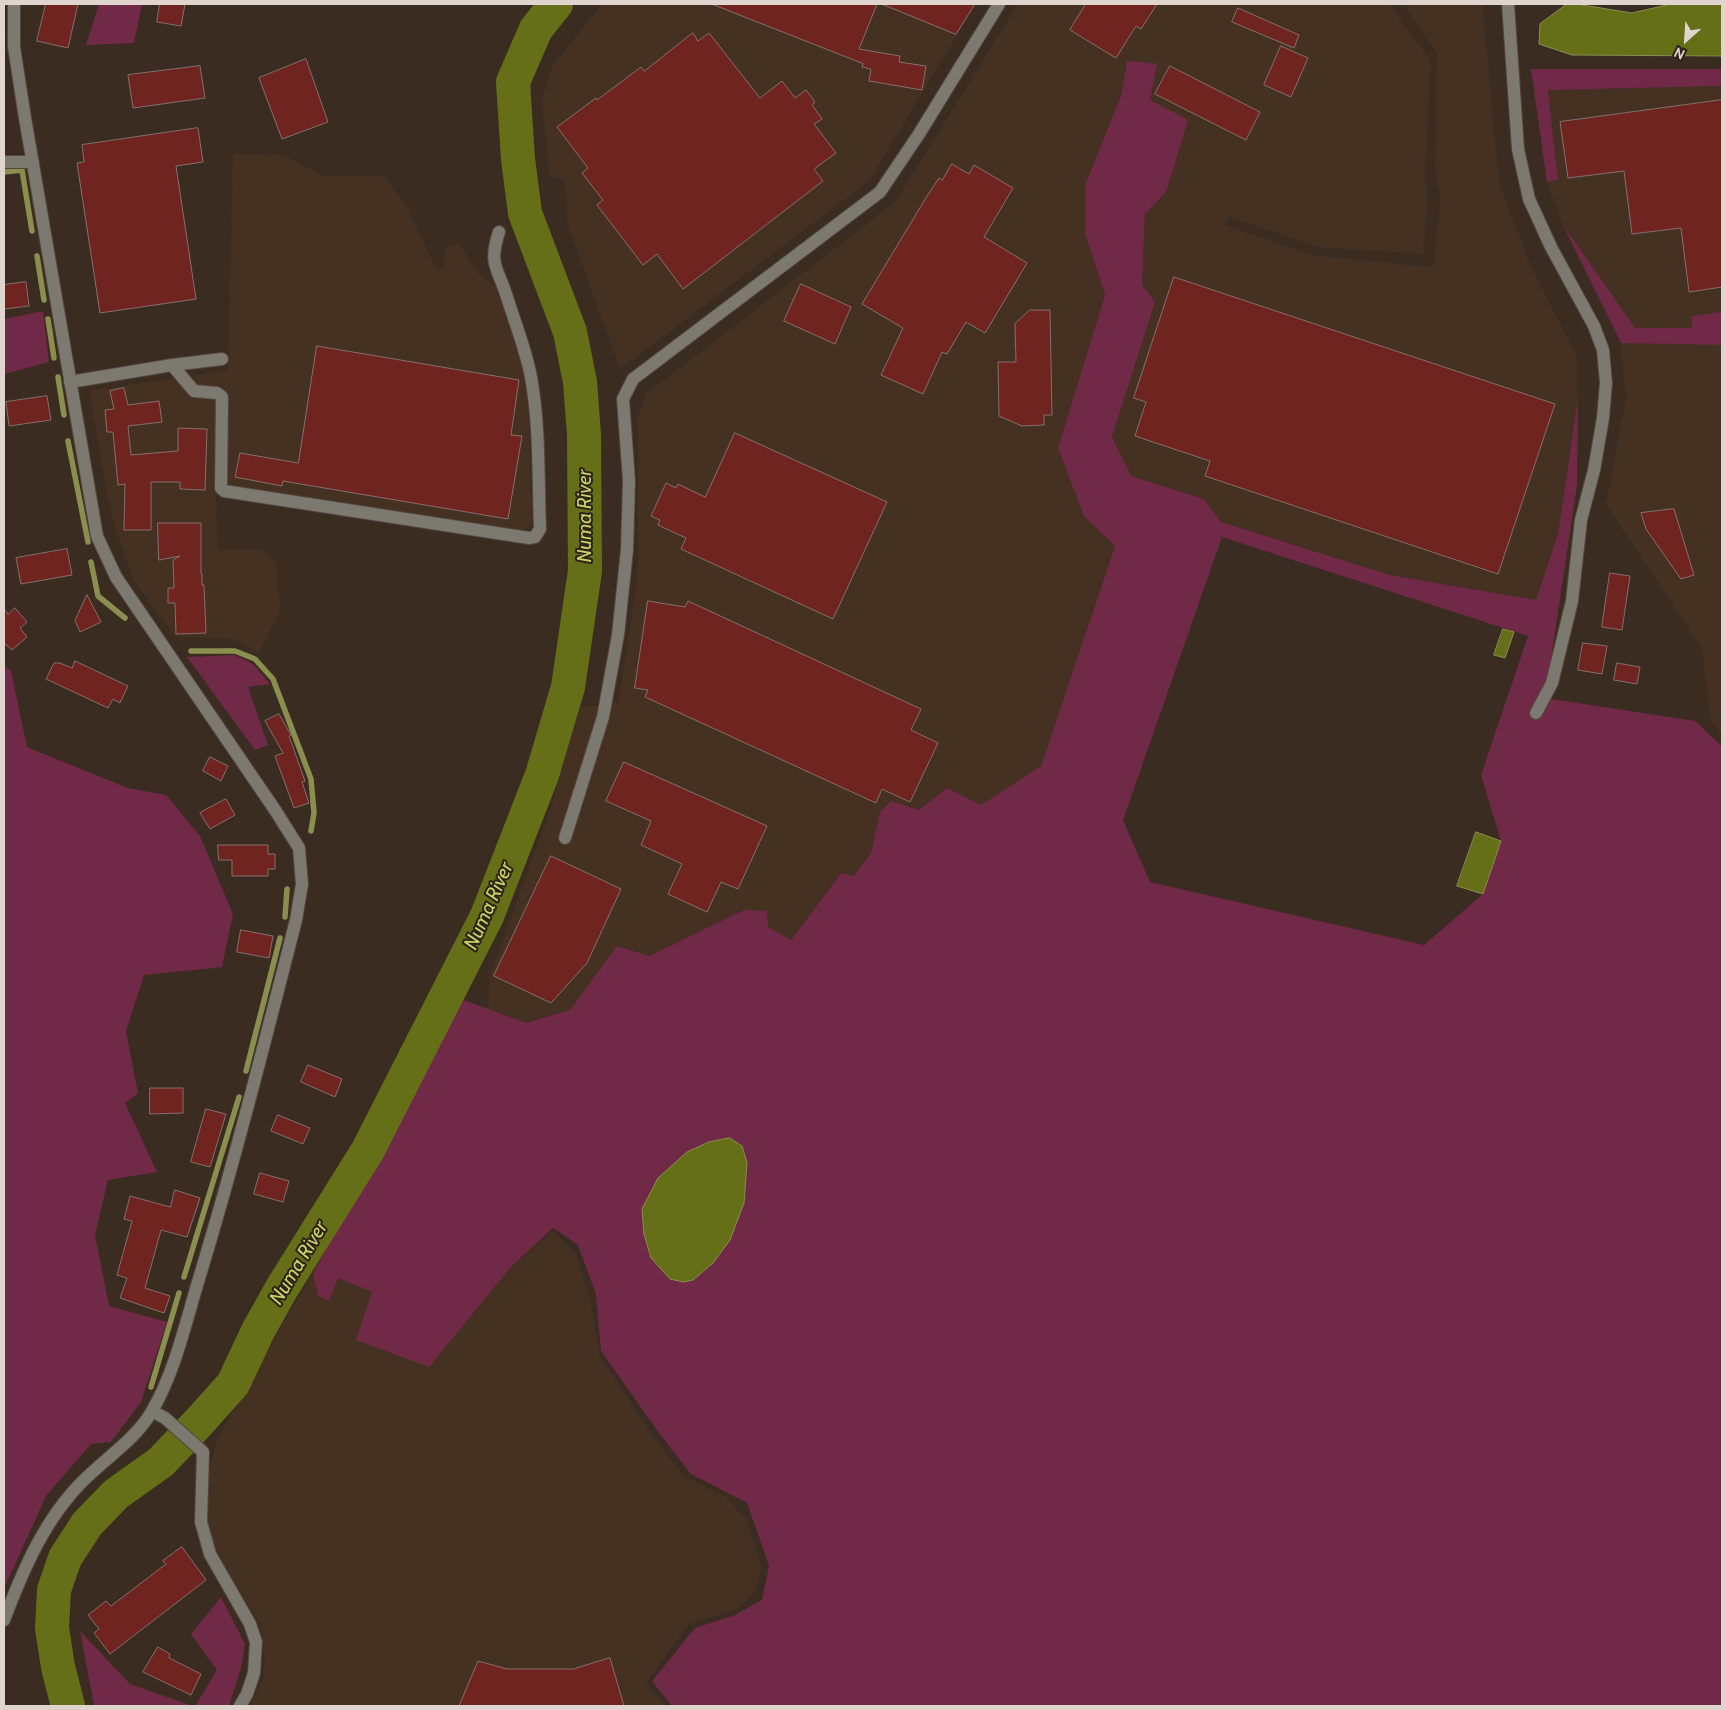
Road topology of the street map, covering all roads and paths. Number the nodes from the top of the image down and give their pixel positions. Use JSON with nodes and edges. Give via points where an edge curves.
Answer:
{"nodes":[{"id":1,"x":14,"y":4,"type":"edge"},
{"id":2,"x":1000,"y":4,"type":"edge"},
{"id":3,"x":1508,"y":4,"type":"edge"},
{"id":4,"x":4,"y":162,"type":"edge"},
{"id":5,"x":33,"y":162,"type":"junction"},
{"id":6,"x":499,"y":232,"type":"dead end"},
{"id":7,"x":222,"y":360,"type":"dead end"},
{"id":8,"x":172,"y":365,"type":"junction"},
{"id":9,"x":70,"y":382,"type":"junction"},
{"id":10,"x":1536,"y":713,"type":"dead end"},
{"id":11,"x":566,"y":838,"type":"dead end"},
{"id":12,"x":152,"y":1411,"type":"junction"},
{"id":13,"x":4,"y":1620,"type":"edge"},
{"id":14,"x":240,"y":1706,"type":"edge"}],
"edges":[{"from":1,"to":5,"type":"street","via":[[14,47]]},
{"from":2,"to":11,"type":"street","via":[[880,192],[633,379],[623,399],[629,481],[627,550],[618,635],[603,716]]},
{"from":3,"to":10,"type":"street","via":[[1518,149],[1529,199],[1594,326],[1603,350],[1606,383],[1594,470],[1581,520],[1572,601],[1552,683]]},
{"from":4,"to":5,"type":"street"},
{"from":5,"to":9,"type":"street"},
{"from":6,"to":8,"type":"street","via":[[494,266],[504,286],[531,376],[535,407],[540,529],[535,537],[224,491],[221,488],[222,397],[217,393],[194,392]]},
{"from":7,"to":8,"type":"street"},
{"from":8,"to":9,"type":"street"},
{"from":9,"to":12,"type":"street","via":[[97,536],[116,577],[298,848],[302,884],[296,920],[227,1185],[171,1370]]},
{"from":12,"to":13,"type":"street","via":[[136,1433],[83,1480],[60,1507],[35,1546]]},
{"from":12,"to":14,"type":"street","via":[[165,1418],[202,1452],[201,1522],[210,1554],[250,1624],[256,1642],[254,1674]]}]}
